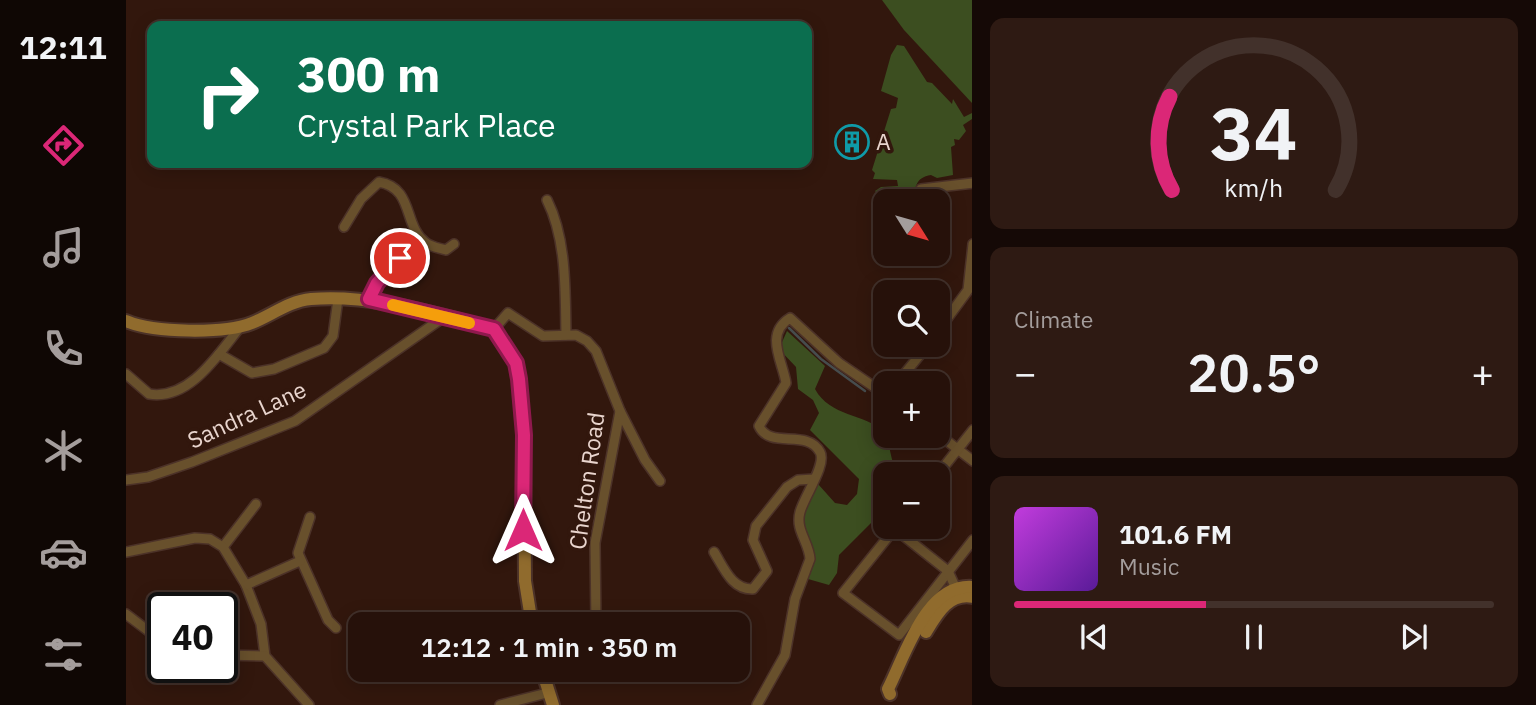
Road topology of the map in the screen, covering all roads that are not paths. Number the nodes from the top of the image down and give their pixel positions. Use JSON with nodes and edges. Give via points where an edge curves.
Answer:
{"nodes":[{"id":1,"x":972,"y":183,"type":"edge"},
{"id":2,"x":921,"y":189,"type":"edge"},
{"id":3,"x":547,"y":200,"type":"dead end"},
{"id":4,"x":344,"y":227,"type":"dead end"},
{"id":5,"x":421,"y":239,"type":"junction"},
{"id":6,"x":972,"y":243,"type":"edge"},
{"id":7,"x":454,"y":244,"type":"dead end"},
{"id":8,"x":338,"y":299,"type":"junction"},
{"id":9,"x":369,"y":299,"type":"junction"},
{"id":10,"x":950,"y":315,"type":"edge"},
{"id":11,"x":444,"y":317,"type":"junction"},
{"id":12,"x":126,"y":321,"type":"edge"},
{"id":13,"x":241,"y":326,"type":"junction"},
{"id":14,"x":494,"y":329,"type":"junction"},
{"id":15,"x":566,"y":335,"type":"junction"},
{"id":16,"x":219,"y":354,"type":"junction"},
{"id":17,"x":918,"y":357,"type":"edge"},
{"id":18,"x":907,"y":371,"type":"edge"},
{"id":19,"x":126,"y":374,"type":"edge"},
{"id":20,"x":873,"y":386,"type":"edge"},
{"id":21,"x":621,"y":411,"type":"junction"},
{"id":22,"x":972,"y":430,"type":"edge"},
{"id":23,"x":950,"y":443,"type":"edge"},
{"id":24,"x":958,"y":449,"type":"junction"},
{"id":25,"x":972,"y":461,"type":"edge"},
{"id":26,"x":948,"y":462,"type":"edge"},
{"id":27,"x":814,"y":479,"type":"junction"},
{"id":28,"x":126,"y":480,"type":"edge"},
{"id":29,"x":660,"y":481,"type":"dead end"},
{"id":30,"x":256,"y":505,"type":"dead end"},
{"id":31,"x":310,"y":517,"type":"dead end"},
{"id":32,"x":886,"y":539,"type":"edge"},
{"id":33,"x":909,"y":539,"type":"edge"},
{"id":34,"x":972,"y":540,"type":"edge"},
{"id":35,"x":223,"y":547,"type":"junction"},
{"id":36,"x":126,"y":552,"type":"edge"},
{"id":37,"x":714,"y":552,"type":"dead end"},
{"id":38,"x":300,"y":561,"type":"junction"},
{"id":39,"x":948,"y":571,"type":"junction"},
{"id":40,"x":246,"y":585,"type":"junction"},
{"id":41,"x":972,"y":587,"type":"edge"},
{"id":42,"x":963,"y":594,"type":"edge"},
{"id":43,"x":530,"y":612,"type":"edge"},
{"id":44,"x":596,"y":612,"type":"edge"},
{"id":45,"x":126,"y":614,"type":"edge"},
{"id":46,"x":336,"y":628,"type":"dead end"},
{"id":47,"x":147,"y":630,"type":"edge"},
{"id":48,"x":238,"y":655,"type":"edge"},
{"id":49,"x":265,"y":656,"type":"junction"},
{"id":50,"x":545,"y":682,"type":"edge"},
{"id":51,"x":550,"y":699,"type":"edge"},
{"id":52,"x":888,"y":700,"type":"edge"},
{"id":53,"x":309,"y":705,"type":"edge"},
{"id":54,"x":500,"y":705,"type":"edge"},
{"id":55,"x":757,"y":705,"type":"edge"}],
"edges":[{"from":1,"to":2,"type":"street"},
{"from":3,"to":15,"type":"street","via":[[557,222]]},
{"from":4,"to":5,"type":"street","via":[[361,199],[379,182],[405,199]]},
{"from":5,"to":7,"type":"street","via":[[446,250]]},
{"from":5,"to":9,"type":"street","via":[[386,272]]},
{"from":6,"to":10,"type":"street","via":[[968,290]]},
{"from":8,"to":9,"type":"street"},
{"from":8,"to":13,"type":"street","via":[[299,301]]},
{"from":8,"to":16,"type":"street","via":[[332,336],[324,348],[252,373]]},
{"from":9,"to":11,"type":"street"},
{"from":11,"to":14,"type":"street"},
{"from":11,"to":28,"type":"street","name":"Sandra Lane","via":[[295,421],[192,463]]},
{"from":12,"to":13,"type":"street","via":[[163,330]]},
{"from":13,"to":16,"type":"street"},
{"from":14,"to":15,"type":"street","via":[[508,313],[543,336]]},
{"from":14,"to":43,"type":"street","via":[[516,363],[519,379]]},
{"from":15,"to":21,"type":"street","name":"Chelton Road","via":[[591,344]]},
{"from":16,"to":19,"type":"street","via":[[200,376],[161,394],[144,392]]},
{"from":17,"to":18,"type":"street"},
{"from":20,"to":27,"type":"street","via":[[839,363],[790,318],[779,331],[776,348],[786,383],[759,426],[773,438],[803,441],[818,449],[822,466]]},
{"from":21,"to":29,"type":"street"},
{"from":21,"to":44,"type":"street","name":"Chelton Road","via":[[596,543]]},
{"from":22,"to":24,"type":"street"},
{"from":23,"to":24,"type":"street"},
{"from":24,"to":25,"type":"street"},
{"from":24,"to":26,"type":"street"},
{"from":27,"to":37,"type":"street","via":[[787,487],[756,526],[753,540],[767,571],[753,589],[742,590],[735,584]]},
{"from":27,"to":55,"type":"street","via":[[799,516],[810,559],[795,599],[785,655]]},
{"from":30,"to":35,"type":"street"},
{"from":31,"to":38,"type":"street","via":[[298,549]]},
{"from":32,"to":39,"type":"street","via":[[843,593],[899,635]]},
{"from":33,"to":39,"type":"street"},
{"from":34,"to":39,"type":"street"},
{"from":35,"to":36,"type":"street","via":[[202,537]]},
{"from":35,"to":40,"type":"street"},
{"from":38,"to":40,"type":"street"},
{"from":38,"to":46,"type":"street"},
{"from":39,"to":42,"type":"street"},
{"from":40,"to":49,"type":"street","via":[[261,624]]},
{"from":41,"to":42,"type":"street"},
{"from":42,"to":52,"type":"street","via":[[932,622]]},
{"from":45,"to":47,"type":"street"},
{"from":48,"to":49,"type":"street"},
{"from":49,"to":53,"type":"street"},
{"from":50,"to":51,"type":"street"},
{"from":51,"to":54,"type":"street"}]}
